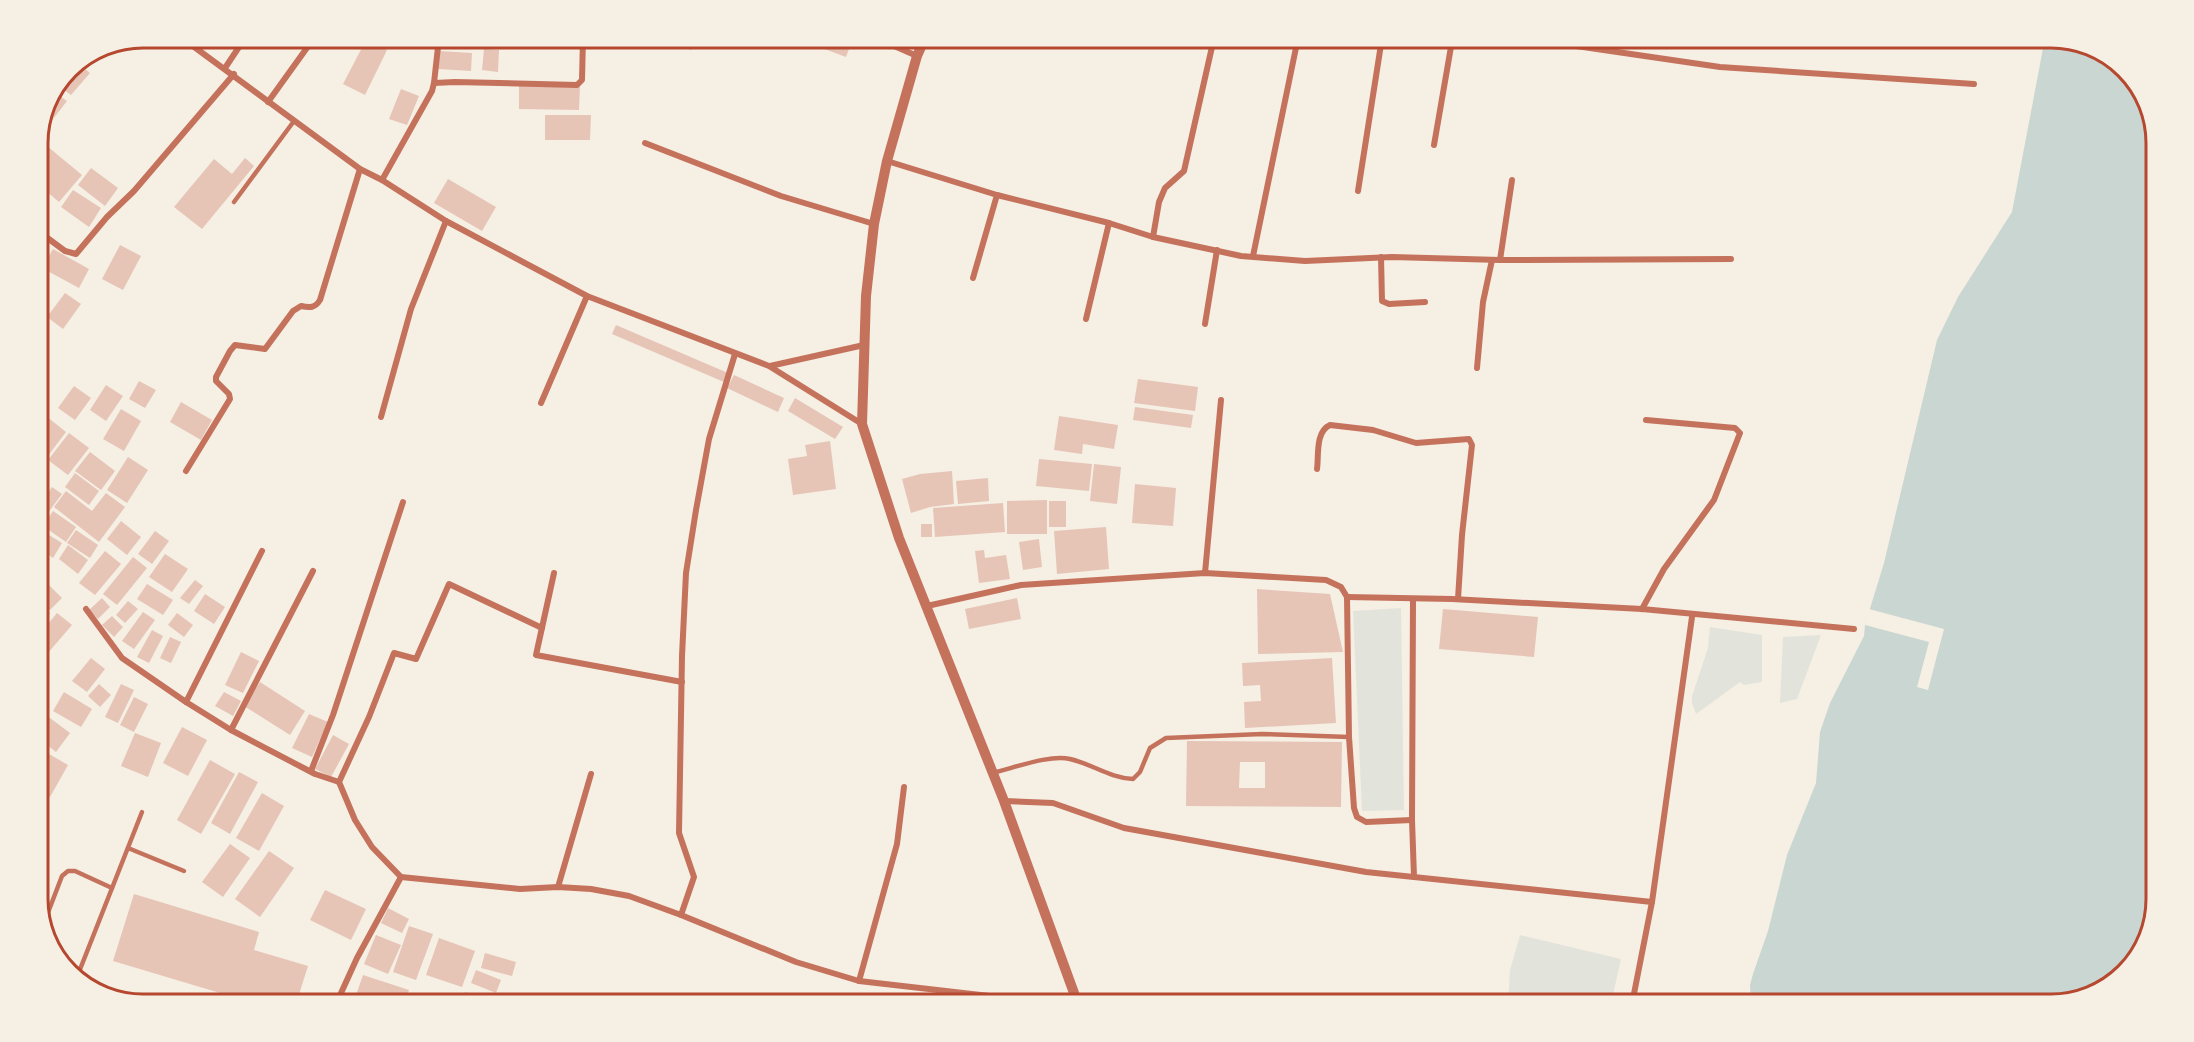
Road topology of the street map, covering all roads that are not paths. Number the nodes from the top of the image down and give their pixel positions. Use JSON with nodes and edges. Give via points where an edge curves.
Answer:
{"nodes":[{"id":1,"x":196,"y":48,"type":"edge"},
{"id":2,"x":238,"y":48,"type":"edge"},
{"id":3,"x":307,"y":48,"type":"edge"},
{"id":4,"x":438,"y":48,"type":"edge"},
{"id":5,"x":584,"y":48,"type":"edge"},
{"id":6,"x":899,"y":48,"type":"edge"},
{"id":7,"x":920,"y":48,"type":"edge"},
{"id":8,"x":1212,"y":48,"type":"edge"},
{"id":9,"x":1294,"y":48,"type":"edge"},
{"id":10,"x":1381,"y":48,"type":"edge"},
{"id":11,"x":1451,"y":48,"type":"edge"},
{"id":12,"x":1590,"y":48,"type":"edge"},
{"id":13,"x":917,"y":56,"type":"junction"},
{"id":14,"x":225,"y":68,"type":"junction"},
{"id":15,"x":234,"y":74,"type":"junction"},
{"id":16,"x":434,"y":83,"type":"junction"},
{"id":17,"x":1974,"y":84,"type":"dead end"},
{"id":18,"x":268,"y":102,"type":"junction"},
{"id":19,"x":294,"y":121,"type":"junction"},
{"id":20,"x":645,"y":143,"type":"dead end"},
{"id":21,"x":1434,"y":145,"type":"dead end"},
{"id":22,"x":887,"y":161,"type":"junction"},
{"id":23,"x":360,"y":169,"type":"junction"},
{"id":24,"x":382,"y":180,"type":"junction"},
{"id":25,"x":1512,"y":180,"type":"dead end"},
{"id":26,"x":1358,"y":191,"type":"dead end"},
{"id":27,"x":997,"y":195,"type":"junction"},
{"id":28,"x":234,"y":202,"type":"dead end"},
{"id":29,"x":446,"y":221,"type":"junction"},
{"id":30,"x":1109,"y":223,"type":"junction"},
{"id":31,"x":874,"y":224,"type":"junction"},
{"id":32,"x":1153,"y":237,"type":"junction"},
{"id":33,"x":48,"y":238,"type":"edge"},
{"id":34,"x":1217,"y":250,"type":"junction"},
{"id":35,"x":1253,"y":256,"type":"junction"},
{"id":36,"x":1381,"y":257,"type":"junction"},
{"id":37,"x":1731,"y":259,"type":"dead end"},
{"id":38,"x":1492,"y":260,"type":"junction"},
{"id":39,"x":1500,"y":260,"type":"junction"},
{"id":40,"x":973,"y":278,"type":"dead end"},
{"id":41,"x":587,"y":296,"type":"junction"},
{"id":42,"x":1425,"y":303,"type":"dead end"},
{"id":43,"x":1086,"y":319,"type":"dead end"},
{"id":44,"x":1205,"y":324,"type":"dead end"},
{"id":45,"x":864,"y":345,"type":"junction"},
{"id":46,"x":735,"y":354,"type":"junction"},
{"id":47,"x":769,"y":366,"type":"junction"},
{"id":48,"x":1477,"y":368,"type":"dead end"},
{"id":49,"x":1221,"y":400,"type":"dead end"},
{"id":50,"x":541,"y":403,"type":"dead end"},
{"id":51,"x":381,"y":417,"type":"dead end"},
{"id":52,"x":1646,"y":420,"type":"dead end"},
{"id":53,"x":862,"y":424,"type":"junction"},
{"id":54,"x":1317,"y":469,"type":"dead end"},
{"id":55,"x":186,"y":471,"type":"dead end"},
{"id":56,"x":404,"y":502,"type":"dead end"},
{"id":57,"x":262,"y":551,"type":"dead end"},
{"id":58,"x":313,"y":572,"type":"dead end"},
{"id":59,"x":554,"y":573,"type":"dead end"},
{"id":60,"x":1205,"y":573,"type":"junction"},
{"id":61,"x":1347,"y":597,"type":"junction"},
{"id":62,"x":1455,"y":599,"type":"junction"},
{"id":63,"x":1413,"y":600,"type":"junction"},
{"id":64,"x":927,"y":606,"type":"junction"},
{"id":65,"x":86,"y":609,"type":"dead end"},
{"id":66,"x":1642,"y":609,"type":"junction"},
{"id":67,"x":1692,"y":617,"type":"dead end"},
{"id":68,"x":542,"y":628,"type":"junction"},
{"id":69,"x":1854,"y":629,"type":"dead end"},
{"id":70,"x":682,"y":682,"type":"junction"},
{"id":71,"x":186,"y":702,"type":"junction"},
{"id":72,"x":231,"y":730,"type":"junction"},
{"id":73,"x":1349,"y":737,"type":"junction"},
{"id":74,"x":311,"y":771,"type":"junction"},
{"id":75,"x":992,"y":773,"type":"junction"},
{"id":76,"x":591,"y":774,"type":"dead end"},
{"id":77,"x":339,"y":783,"type":"junction"},
{"id":78,"x":904,"y":787,"type":"dead end"},
{"id":79,"x":1004,"y":801,"type":"junction"},
{"id":80,"x":142,"y":812,"type":"dead end"},
{"id":81,"x":1412,"y":820,"type":"junction"},
{"id":82,"x":128,"y":848,"type":"junction"},
{"id":83,"x":184,"y":871,"type":"dead end"},
{"id":84,"x":401,"y":877,"type":"junction"},
{"id":85,"x":1414,"y":877,"type":"junction"},
{"id":86,"x":112,"y":888,"type":"junction"},
{"id":87,"x":558,"y":888,"type":"junction"},
{"id":88,"x":1652,"y":902,"type":"junction"},
{"id":89,"x":49,"y":911,"type":"edge"},
{"id":90,"x":681,"y":915,"type":"junction"},
{"id":91,"x":79,"y":969,"type":"edge"},
{"id":92,"x":859,"y":981,"type":"junction"},
{"id":93,"x":341,"y":994,"type":"edge"},
{"id":94,"x":971,"y":994,"type":"edge"},
{"id":95,"x":1074,"y":994,"type":"edge"},
{"id":96,"x":1634,"y":994,"type":"edge"}],
"edges":[{"from":1,"to":14,"type":"street"},
{"from":2,"to":14,"type":"street"},
{"from":3,"to":18,"type":"street"},
{"from":4,"to":16,"type":"street"},
{"from":5,"to":16,"type":"street","via":[[582,80],[578,85]]},
{"from":6,"to":13,"type":"street"},
{"from":7,"to":13,"type":"street"},
{"from":8,"to":32,"type":"street","via":[[1184,171],[1165,188]]},
{"from":9,"to":35,"type":"street"},
{"from":10,"to":26,"type":"street"},
{"from":11,"to":21,"type":"street"},
{"from":12,"to":17,"type":"street","via":[[1720,67]]},
{"from":13,"to":22,"type":"street"},
{"from":14,"to":15,"type":"street"},
{"from":15,"to":18,"type":"street"},
{"from":15,"to":33,"type":"street","via":[[76,254]]},
{"from":16,"to":24,"type":"street"},
{"from":18,"to":19,"type":"street"},
{"from":19,"to":23,"type":"street"},
{"from":19,"to":28,"type":"lane"},
{"from":20,"to":31,"type":"street","via":[[781,196]]},
{"from":22,"to":27,"type":"street"},
{"from":22,"to":31,"type":"street"},
{"from":23,"to":24,"type":"street"},
{"from":23,"to":55,"type":"street","via":[[320,300],[310,308],[301,306],[293,311],[265,349],[232,347],[216,377],[230,399]]},
{"from":24,"to":29,"type":"street"},
{"from":25,"to":39,"type":"street"},
{"from":27,"to":30,"type":"street"},
{"from":27,"to":40,"type":"street"},
{"from":29,"to":41,"type":"street"},
{"from":29,"to":51,"type":"street","via":[[411,309]]},
{"from":30,"to":32,"type":"street"},
{"from":30,"to":43,"type":"street"},
{"from":31,"to":45,"type":"street"},
{"from":32,"to":34,"type":"street"},
{"from":34,"to":35,"type":"street"},
{"from":34,"to":44,"type":"street"},
{"from":35,"to":36,"type":"street","via":[[1305,261]]},
{"from":36,"to":38,"type":"street"},
{"from":36,"to":42,"type":"street","via":[[1383,302]]},
{"from":37,"to":39,"type":"street"},
{"from":38,"to":39,"type":"street"},
{"from":38,"to":48,"type":"street"},
{"from":41,"to":46,"type":"street"},
{"from":41,"to":50,"type":"street"},
{"from":45,"to":47,"type":"street"},
{"from":45,"to":53,"type":"street"},
{"from":46,"to":47,"type":"street"},
{"from":46,"to":70,"type":"street","via":[[709,440],[696,510],[686,573]]},
{"from":47,"to":53,"type":"street"},
{"from":49,"to":60,"type":"street"},
{"from":52,"to":66,"type":"street","via":[[1735,428],[1740,433],[1714,500],[1664,568]]},
{"from":53,"to":64,"type":"street","via":[[899,538]]},
{"from":54,"to":62,"type":"street","via":[[1322,432],[1330,425],[1373,430],[1416,443],[1469,440],[1472,445]]},
{"from":56,"to":74,"type":"street"},
{"from":57,"to":71,"type":"street"},
{"from":58,"to":72,"type":"street"},
{"from":59,"to":68,"type":"street"},
{"from":60,"to":61,"type":"street","via":[[1326,580],[1341,587]]},
{"from":60,"to":64,"type":"street","via":[[1021,585]]},
{"from":61,"to":63,"type":"street"},
{"from":61,"to":73,"type":"street"},
{"from":62,"to":63,"type":"street"},
{"from":62,"to":66,"type":"street"},
{"from":63,"to":81,"type":"street"},
{"from":64,"to":75,"type":"street"},
{"from":65,"to":71,"type":"street","via":[[122,658]]},
{"from":66,"to":69,"type":"street"},
{"from":67,"to":88,"type":"street"},
{"from":68,"to":70,"type":"street","via":[[536,655]]},
{"from":68,"to":77,"type":"street","via":[[449,584],[416,659],[394,653]]},
{"from":70,"to":90,"type":"street","via":[[680,833],[694,878]]},
{"from":71,"to":72,"type":"street"},
{"from":72,"to":74,"type":"street"},
{"from":73,"to":75,"type":"lane","via":[[1262,734],[1166,738],[1150,747],[1133,779],[1051,757]]},
{"from":73,"to":81,"type":"street","via":[[1357,817],[1366,822]]},
{"from":74,"to":77,"type":"street"},
{"from":75,"to":79,"type":"street"},
{"from":76,"to":87,"type":"street"},
{"from":77,"to":84,"type":"street","via":[[372,847]]},
{"from":78,"to":92,"type":"street","via":[[897,844]]},
{"from":79,"to":85,"type":"street","via":[[1053,803],[1124,828]]},
{"from":79,"to":95,"type":"street"},
{"from":80,"to":82,"type":"lane"},
{"from":81,"to":85,"type":"street"},
{"from":82,"to":83,"type":"lane"},
{"from":82,"to":86,"type":"lane"},
{"from":84,"to":87,"type":"street","via":[[520,889]]},
{"from":84,"to":93,"type":"street"},
{"from":85,"to":88,"type":"street"},
{"from":86,"to":89,"type":"lane","via":[[68,871],[62,876]]},
{"from":86,"to":91,"type":"lane"},
{"from":87,"to":90,"type":"street","via":[[629,896]]},
{"from":88,"to":96,"type":"street"},
{"from":90,"to":92,"type":"street","via":[[796,962]]},
{"from":92,"to":94,"type":"street"}]}
